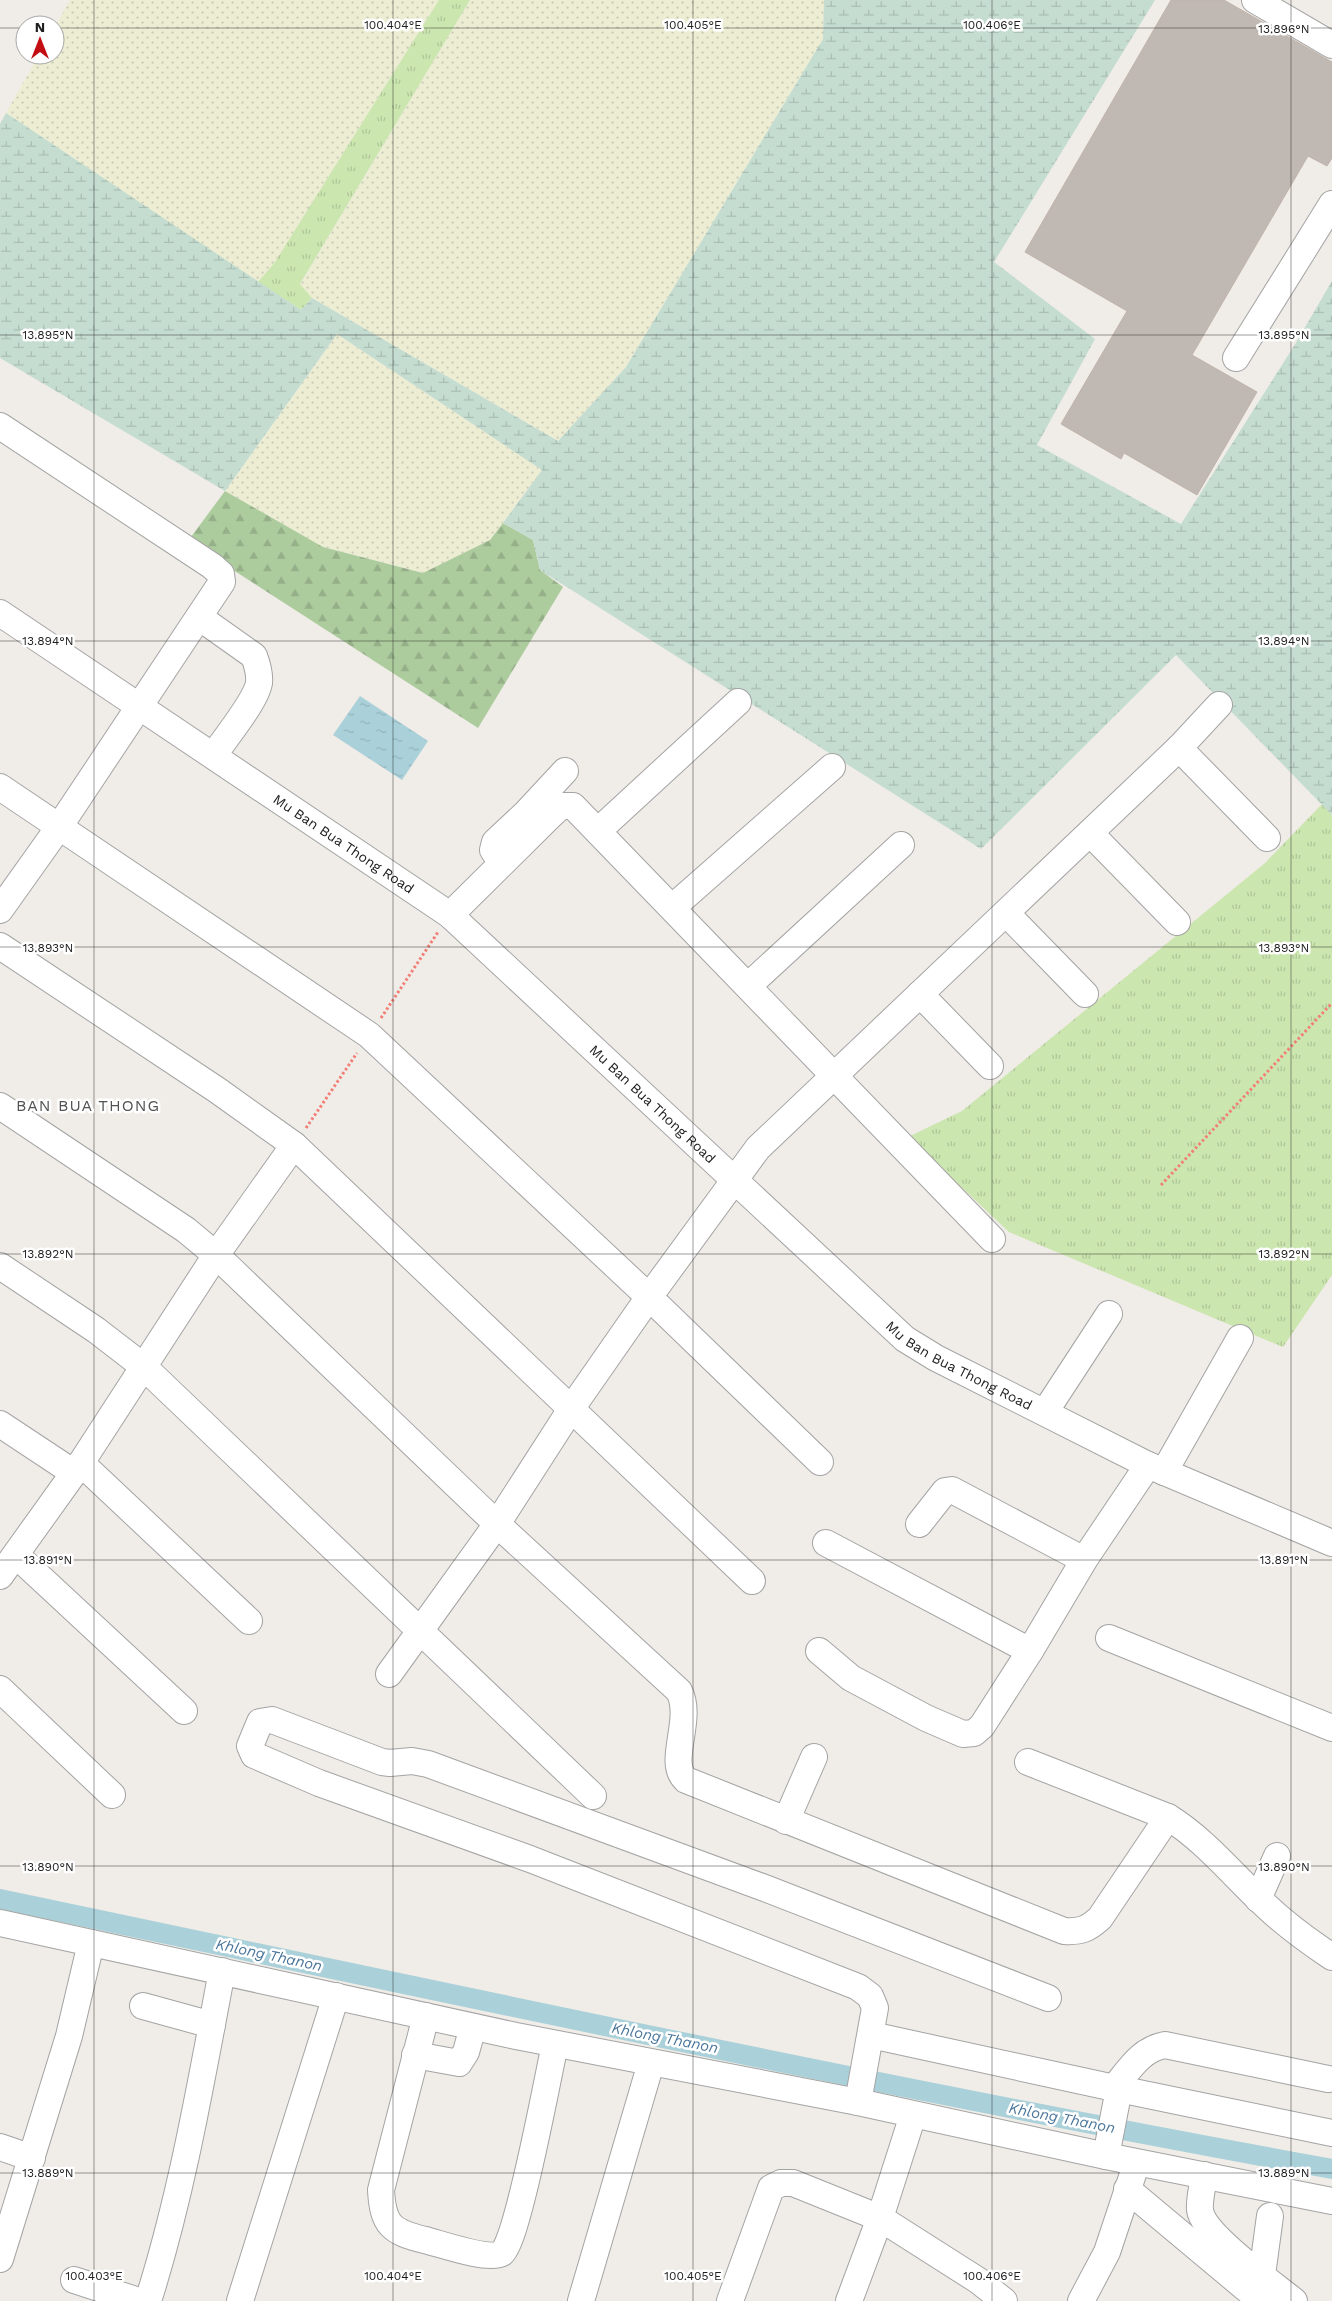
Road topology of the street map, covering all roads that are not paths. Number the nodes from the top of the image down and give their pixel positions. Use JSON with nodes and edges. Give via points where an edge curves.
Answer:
{"nodes":[{"id":1,"x":1255,"y":0,"type":"edge"},
{"id":2,"x":1332,"y":45,"type":"edge"},
{"id":3,"x":1332,"y":204,"type":"edge"},
{"id":4,"x":1236,"y":358,"type":"dead end"},
{"id":5,"x":0,"y":426,"type":"edge"},
{"id":6,"x":0,"y":613,"type":"edge"},
{"id":7,"x":199,"y":617,"type":"junction"},
{"id":8,"x":738,"y":702,"type":"dead end"},
{"id":9,"x":1219,"y":705,"type":"dead end"},
{"id":10,"x":140,"y":706,"type":"junction"},
{"id":11,"x":1179,"y":748,"type":"junction"},
{"id":12,"x":214,"y":755,"type":"junction"},
{"id":13,"x":832,"y":767,"type":"dead end"},
{"id":14,"x":565,"y":771,"type":"dead end"},
{"id":15,"x":0,"y":787,"type":"edge"},
{"id":16,"x":591,"y":823,"type":"junction"},
{"id":17,"x":59,"y":826,"type":"junction"},
{"id":18,"x":1090,"y":833,"type":"junction"},
{"id":19,"x":1267,"y":838,"type":"dead end"},
{"id":20,"x":901,"y":845,"type":"dead end"},
{"id":21,"x":501,"y":863,"type":"junction"},
{"id":22,"x":673,"y":908,"type":"junction"},
{"id":23,"x":0,"y":910,"type":"edge"},
{"id":24,"x":1006,"y":913,"type":"junction"},
{"id":25,"x":450,"y":915,"type":"junction"},
{"id":26,"x":1178,"y":922,"type":"dead end"},
{"id":27,"x":0,"y":946,"type":"edge"},
{"id":28,"x":748,"y":986,"type":"junction"},
{"id":29,"x":920,"y":994,"type":"junction"},
{"id":30,"x":1085,"y":994,"type":"dead end"},
{"id":31,"x":990,"y":1066,"type":"dead end"},
{"id":32,"x":834,"y":1076,"type":"junction"},
{"id":33,"x":0,"y":1106,"type":"edge"},
{"id":34,"x":294,"y":1145,"type":"junction"},
{"id":35,"x":735,"y":1181,"type":"junction"},
{"id":36,"x":992,"y":1239,"type":"dead end"},
{"id":37,"x":216,"y":1254,"type":"junction"},
{"id":38,"x":0,"y":1266,"type":"edge"},
{"id":39,"x":649,"y":1297,"type":"junction"},
{"id":40,"x":1109,"y":1314,"type":"dead end"},
{"id":41,"x":1240,"y":1338,"type":"dead end"},
{"id":42,"x":144,"y":1367,"type":"junction"},
{"id":43,"x":571,"y":1409,"type":"junction"},
{"id":44,"x":1045,"y":1412,"type":"junction"},
{"id":45,"x":0,"y":1424,"type":"edge"},
{"id":46,"x":820,"y":1462,"type":"dead end"},
{"id":47,"x":77,"y":1468,"type":"junction"},
{"id":48,"x":1156,"y":1468,"type":"junction"},
{"id":49,"x":497,"y":1524,"type":"junction"},
{"id":50,"x":920,"y":1524,"type":"dead end"},
{"id":51,"x":1332,"y":1543,"type":"edge"},
{"id":52,"x":826,"y":1544,"type":"dead end"},
{"id":53,"x":1084,"y":1560,"type":"junction"},
{"id":54,"x":6,"y":1563,"type":"edge"},
{"id":55,"x":752,"y":1581,"type":"dead end"},
{"id":56,"x":249,"y":1621,"type":"dead end"},
{"id":57,"x":419,"y":1631,"type":"junction"},
{"id":58,"x":1109,"y":1638,"type":"dead end"},
{"id":59,"x":819,"y":1651,"type":"dead end"},
{"id":60,"x":1030,"y":1651,"type":"junction"},
{"id":61,"x":390,"y":1674,"type":"dead end"},
{"id":62,"x":0,"y":1689,"type":"edge"},
{"id":63,"x":184,"y":1711,"type":"dead end"},
{"id":64,"x":1332,"y":1728,"type":"edge"},
{"id":65,"x":814,"y":1757,"type":"dead end"},
{"id":66,"x":1028,"y":1762,"type":"dead end"},
{"id":67,"x":112,"y":1795,"type":"dead end"},
{"id":68,"x":593,"y":1796,"type":"dead end"},
{"id":69,"x":1168,"y":1817,"type":"junction"},
{"id":70,"x":786,"y":1821,"type":"junction"},
{"id":71,"x":1277,"y":1856,"type":"dead end"},
{"id":72,"x":1258,"y":1899,"type":"junction"},
{"id":73,"x":0,"y":1922,"type":"edge"},
{"id":74,"x":91,"y":1943,"type":"junction"},
{"id":75,"x":1332,"y":1958,"type":"edge"},
{"id":76,"x":222,"y":1971,"type":"junction"},
{"id":77,"x":336,"y":1996,"type":"junction"},
{"id":78,"x":1048,"y":1998,"type":"dead end"},
{"id":79,"x":143,"y":2006,"type":"dead end"},
{"id":80,"x":426,"y":2016,"type":"junction"},
{"id":81,"x":212,"y":2025,"type":"junction"},
{"id":82,"x":473,"y":2027,"type":"junction"},
{"id":83,"x":871,"y":2035,"type":"junction"},
{"id":84,"x":555,"y":2044,"type":"junction"},
{"id":85,"x":415,"y":2055,"type":"junction"},
{"id":86,"x":651,"y":2063,"type":"junction"},
{"id":87,"x":1328,"y":2079,"type":"dead end"},
{"id":88,"x":1117,"y":2089,"type":"junction"},
{"id":89,"x":859,"y":2093,"type":"junction"},
{"id":90,"x":913,"y":2115,"type":"junction"},
{"id":91,"x":1332,"y":2133,"type":"edge"},
{"id":92,"x":1107,"y":2145,"type":"junction"},
{"id":93,"x":0,"y":2147,"type":"edge"},
{"id":94,"x":32,"y":2158,"type":"junction"},
{"id":95,"x":1138,"y":2161,"type":"junction"},
{"id":96,"x":1204,"y":2176,"type":"junction"},
{"id":97,"x":1127,"y":2189,"type":"junction"},
{"id":98,"x":1320,"y":2195,"type":"edge"},
{"id":99,"x":1332,"y":2201,"type":"edge"},
{"id":100,"x":1270,"y":2216,"type":"dead end"},
{"id":101,"x":880,"y":2218,"type":"junction"},
{"id":102,"x":0,"y":2259,"type":"edge"},
{"id":103,"x":1262,"y":2275,"type":"junction"},
{"id":104,"x":74,"y":2280,"type":"dead end"},
{"id":105,"x":975,"y":2291,"type":"edge"},
{"id":106,"x":138,"y":2301,"type":"edge"},
{"id":107,"x":148,"y":2301,"type":"edge"},
{"id":108,"x":240,"y":2301,"type":"edge"},
{"id":109,"x":581,"y":2301,"type":"edge"},
{"id":110,"x":730,"y":2301,"type":"edge"},
{"id":111,"x":850,"y":2301,"type":"edge"},
{"id":112,"x":1004,"y":2301,"type":"edge"},
{"id":113,"x":1081,"y":2301,"type":"edge"},
{"id":114,"x":1261,"y":2301,"type":"edge"},
{"id":115,"x":1294,"y":2301,"type":"edge"}],
"edges":[{"from":1,"to":2,"type":"street"},
{"from":3,"to":4,"type":"street"},
{"from":5,"to":7,"type":"street","via":[[221,574],[218,590]]},
{"from":6,"to":10,"type":"street","name":"Mu Ban Bua Thong Road"},
{"from":7,"to":10,"type":"street"},
{"from":7,"to":12,"type":"street","via":[[254,656],[259,676],[253,697]]},
{"from":8,"to":16,"type":"street"},
{"from":9,"to":11,"type":"street"},
{"from":10,"to":12,"type":"street","name":"Mu Ban Bua Thong Road"},
{"from":10,"to":17,"type":"street"},
{"from":11,"to":18,"type":"street"},
{"from":11,"to":19,"type":"street"},
{"from":12,"to":25,"type":"street","name":"Mu Ban Bua Thong Road"},
{"from":13,"to":22,"type":"street"},
{"from":14,"to":21,"type":"street","via":[[495,842],[493,850]]},
{"from":15,"to":17,"type":"street"},
{"from":16,"to":21,"type":"street","via":[[573,806],[561,806]]},
{"from":16,"to":22,"type":"street"},
{"from":17,"to":23,"type":"street"},
{"from":17,"to":39,"type":"street","via":[[369,1035]]},
{"from":18,"to":24,"type":"street"},
{"from":18,"to":26,"type":"street"},
{"from":20,"to":28,"type":"street"},
{"from":21,"to":25,"type":"street"},
{"from":22,"to":28,"type":"street"},
{"from":24,"to":29,"type":"street"},
{"from":24,"to":30,"type":"street"},
{"from":25,"to":35,"type":"street","name":"Mu Ban Bua Thong Road"},
{"from":27,"to":34,"type":"street"},
{"from":28,"to":32,"type":"street"},
{"from":29,"to":31,"type":"street"},
{"from":29,"to":32,"type":"street"},
{"from":32,"to":35,"type":"street","via":[[758,1148]]},
{"from":32,"to":36,"type":"street"},
{"from":33,"to":37,"type":"street","via":[[186,1230]]},
{"from":34,"to":37,"type":"street"},
{"from":34,"to":43,"type":"street"},
{"from":35,"to":39,"type":"street"},
{"from":35,"to":44,"type":"street","name":"Mu Ban Bua Thong Road","via":[[905,1339],[936,1358]]},
{"from":37,"to":42,"type":"street"},
{"from":37,"to":49,"type":"street"},
{"from":38,"to":42,"type":"street","via":[[96,1330]]},
{"from":39,"to":43,"type":"street"},
{"from":39,"to":46,"type":"street"},
{"from":40,"to":44,"type":"street"},
{"from":41,"to":48,"type":"street"},
{"from":42,"to":47,"type":"street"},
{"from":42,"to":57,"type":"street"},
{"from":43,"to":49,"type":"street"},
{"from":43,"to":55,"type":"street"},
{"from":44,"to":48,"type":"street","name":"Mu Ban Bua Thong Road"},
{"from":45,"to":47,"type":"street"},
{"from":47,"to":54,"type":"street"},
{"from":47,"to":56,"type":"street"},
{"from":48,"to":51,"type":"street","name":"Mu Ban Bua Thong Road"},
{"from":48,"to":53,"type":"street"},
{"from":49,"to":57,"type":"street"},
{"from":49,"to":70,"type":"street","via":[[680,1691],[686,1709],[678,1760],[681,1775],[686,1780]]},
{"from":50,"to":53,"type":"street","via":[[945,1491],[952,1490]]},
{"from":52,"to":60,"type":"street"},
{"from":53,"to":60,"type":"street"},
{"from":54,"to":63,"type":"street"},
{"from":57,"to":61,"type":"street"},
{"from":57,"to":68,"type":"street"},
{"from":58,"to":64,"type":"street"},
{"from":59,"to":60,"type":"street","via":[[851,1678],[963,1734],[974,1733],[982,1726]]},
{"from":62,"to":67,"type":"street"},
{"from":65,"to":70,"type":"street"},
{"from":66,"to":69,"type":"street"},
{"from":69,"to":70,"type":"street","via":[[1100,1918],[1079,1932],[1064,1931]]},
{"from":69,"to":72,"type":"street","via":[[1187,1829]]},
{"from":71,"to":72,"type":"street"},
{"from":72,"to":75,"type":"street","via":[[1295,1932]]},
{"from":73,"to":74,"type":"street"},
{"from":74,"to":76,"type":"street"},
{"from":74,"to":94,"type":"street","via":[[69,2036]]},
{"from":76,"to":77,"type":"street"},
{"from":76,"to":81,"type":"street"},
{"from":77,"to":80,"type":"street"},
{"from":77,"to":108,"type":"street"},
{"from":78,"to":83,"type":"street","via":[[753,1883],[428,1764],[382,1762],[272,1720],[260,1722],[251,1751],[319,1783],[530,1859],[858,1987],[870,1996],[876,2008]]},
{"from":79,"to":81,"type":"street"},
{"from":80,"to":82,"type":"street"},
{"from":80,"to":85,"type":"street"},
{"from":81,"to":107,"type":"street","via":[[174,2210]]},
{"from":82,"to":84,"type":"street"},
{"from":82,"to":85,"type":"street","via":[[466,2052],[459,2063]]},
{"from":83,"to":88,"type":"street"},
{"from":83,"to":89,"type":"street"},
{"from":84,"to":85,"type":"street","via":[[511,2239],[504,2251],[494,2255],[404,2235],[388,2225],[382,2208],[381,2190]]},
{"from":84,"to":86,"type":"street"},
{"from":86,"to":89,"type":"street"},
{"from":86,"to":109,"type":"street"},
{"from":87,"to":88,"type":"street","via":[[1165,2045],[1144,2051]]},
{"from":88,"to":91,"type":"street"},
{"from":88,"to":92,"type":"street"},
{"from":89,"to":90,"type":"street"},
{"from":90,"to":92,"type":"street"},
{"from":90,"to":101,"type":"street"},
{"from":92,"to":95,"type":"street"},
{"from":93,"to":94,"type":"street"},
{"from":94,"to":102,"type":"street"},
{"from":95,"to":96,"type":"street"},
{"from":95,"to":97,"type":"street"},
{"from":96,"to":98,"type":"street"},
{"from":96,"to":103,"type":"street","via":[[1200,2210],[1204,2220],[1218,2239]]},
{"from":97,"to":113,"type":"street","via":[[1107,2252]]},
{"from":97,"to":114,"type":"street"},
{"from":98,"to":99,"type":"street"},
{"from":100,"to":103,"type":"street"},
{"from":101,"to":105,"type":"street"},
{"from":101,"to":110,"type":"street","via":[[793,2183],[781,2182],[771,2188]]},
{"from":101,"to":111,"type":"street"},
{"from":103,"to":115,"type":"street"},
{"from":104,"to":106,"type":"street"},
{"from":105,"to":112,"type":"street"}]}
